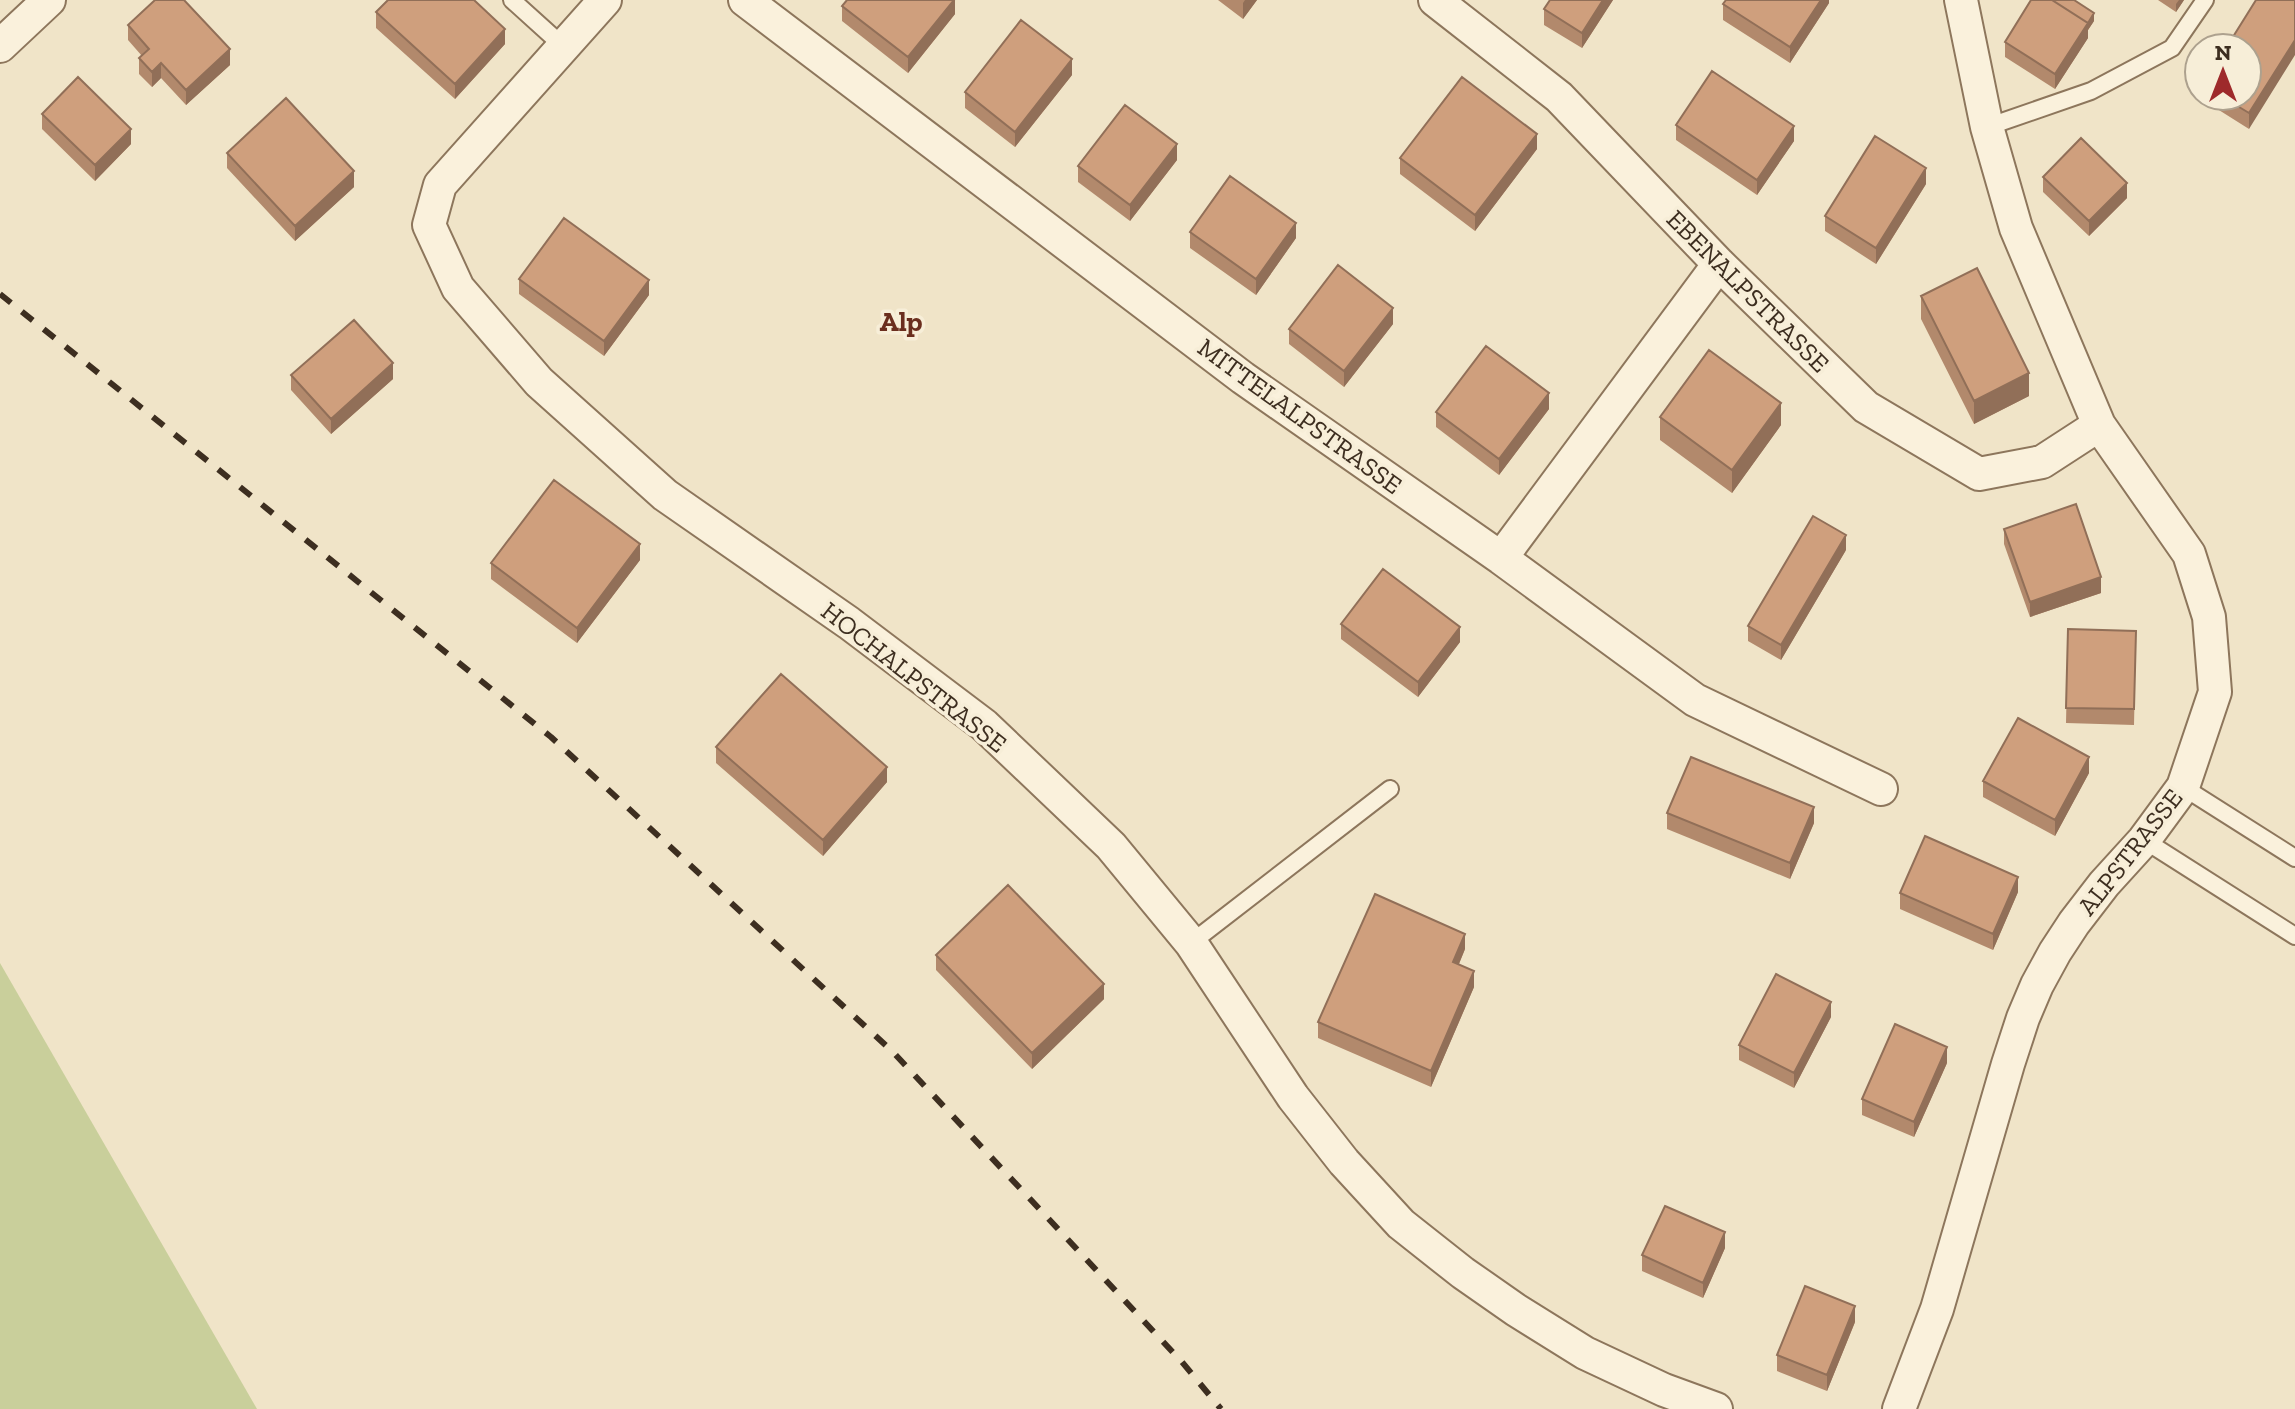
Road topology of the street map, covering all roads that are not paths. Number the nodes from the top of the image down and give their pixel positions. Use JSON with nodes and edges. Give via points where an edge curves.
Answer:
{"nodes":[{"id":1,"x":49,"y":0,"type":"edge"},
{"id":2,"x":512,"y":0,"type":"edge"},
{"id":3,"x":605,"y":0,"type":"edge"},
{"id":4,"x":745,"y":0,"type":"edge"},
{"id":5,"x":1435,"y":0,"type":"edge"},
{"id":6,"x":1961,"y":0,"type":"edge"},
{"id":7,"x":2205,"y":0,"type":"edge"},
{"id":8,"x":0,"y":46,"type":"edge"},
{"id":9,"x":564,"y":47,"type":"junction"},
{"id":10,"x":1987,"y":127,"type":"junction"},
{"id":11,"x":1719,"y":264,"type":"junction"},
{"id":12,"x":2099,"y":425,"type":"junction"},
{"id":13,"x":1501,"y":558,"type":"junction"},
{"id":14,"x":2183,"y":787,"type":"junction"},
{"id":15,"x":1390,"y":789,"type":"dead end"},
{"id":16,"x":1881,"y":789,"type":"dead end"},
{"id":17,"x":2144,"y":840,"type":"junction"},
{"id":18,"x":2295,"y":858,"type":"edge"},
{"id":19,"x":2295,"y":936,"type":"edge"},
{"id":20,"x":1191,"y":943,"type":"junction"},
{"id":21,"x":1716,"y":1409,"type":"edge"},
{"id":22,"x":1899,"y":1409,"type":"edge"}],
"edges":[{"from":1,"to":8,"type":"street"},
{"from":2,"to":9,"type":"lane"},
{"from":3,"to":9,"type":"street","name":"HOCHALPSTRASSE"},
{"from":4,"to":13,"type":"street","name":"MITTELALPSTRASSE","via":[[1243,378]]},
{"from":5,"to":11,"type":"street","name":"EBENALPSTRASSE","via":[[1559,97]]},
{"from":6,"to":10,"type":"street","name":"ALPSTRASSE"},
{"from":7,"to":10,"type":"lane","via":[[2172,48],[2091,91]]},
{"from":9,"to":20,"type":"street","name":"HOCHALPSTRASSE","via":[[440,185],[429,225],[458,288],[539,382],[665,495],[984,725],[1111,846]]},
{"from":10,"to":12,"type":"street","name":"ALPSTRASSE","via":[[2016,228]]},
{"from":11,"to":12,"type":"street","name":"EBENALPSTRASSE","via":[[1866,407],[1979,474],[2042,462]]},
{"from":11,"to":13,"type":"street"},
{"from":12,"to":14,"type":"street","name":"ALPSTRASSE","via":[[2189,554],[2209,617],[2215,692]]},
{"from":13,"to":16,"type":"street","name":"MITTELALPSTRASSE","via":[[1695,700]]},
{"from":14,"to":17,"type":"street","name":"ALPSTRASSE"},
{"from":14,"to":18,"type":"lane"},
{"from":15,"to":20,"type":"lane"},
{"from":17,"to":19,"type":"lane"},
{"from":17,"to":22,"type":"street","name":"ALPSTRASSE","via":[[2074,923],[2033,996],[1937,1309]]},
{"from":20,"to":21,"type":"street","name":"HOCHALPSTRASSE","via":[[1293,1097],[1401,1224],[1495,1295],[1585,1353]]}]}
